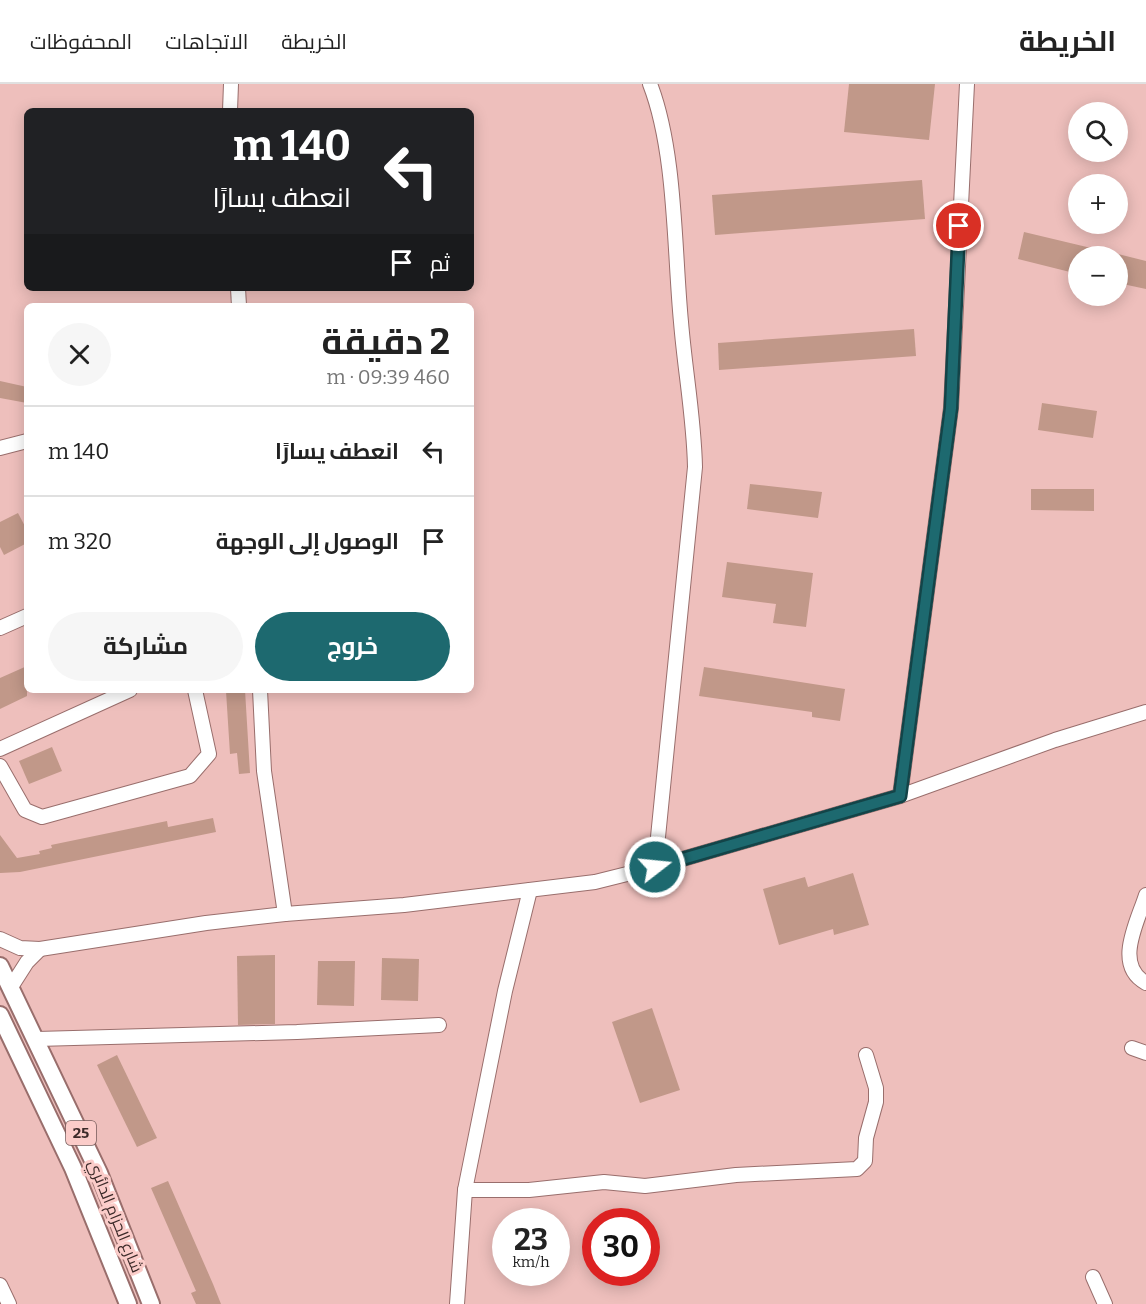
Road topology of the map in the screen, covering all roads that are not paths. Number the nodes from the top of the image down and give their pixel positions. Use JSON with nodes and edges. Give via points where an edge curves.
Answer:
{"nodes":[{"id":1,"x":231,"y":84,"type":"edge"},
{"id":2,"x":650,"y":84,"type":"edge"},
{"id":3,"x":967,"y":84,"type":"edge"},
{"id":4,"x":230,"y":108,"type":"edge"},
{"id":5,"x":24,"y":442,"type":"edge"},
{"id":6,"x":0,"y":447,"type":"edge"},
{"id":7,"x":24,"y":617,"type":"edge"},
{"id":8,"x":0,"y":628,"type":"edge"},
{"id":9,"x":123,"y":693,"type":"edge"},
{"id":10,"x":196,"y":693,"type":"edge"},
{"id":11,"x":260,"y":693,"type":"edge"},
{"id":12,"x":1146,"y":712,"type":"edge"},
{"id":13,"x":0,"y":749,"type":"edge"},
{"id":14,"x":0,"y":768,"type":"edge"},
{"id":15,"x":900,"y":796,"type":"junction"},
{"id":16,"x":655,"y":867,"type":"junction"},
{"id":17,"x":530,"y":890,"type":"junction"},
{"id":18,"x":1146,"y":895,"type":"edge"},
{"id":19,"x":285,"y":914,"type":"junction"},
{"id":20,"x":0,"y":939,"type":"edge"},
{"id":21,"x":40,"y":949,"type":"junction"},
{"id":22,"x":0,"y":966,"type":"edge"},
{"id":23,"x":1146,"y":983,"type":"edge"},
{"id":24,"x":11,"y":987,"type":"junction"},
{"id":25,"x":0,"y":1015,"type":"edge"},
{"id":26,"x":439,"y":1024,"type":"dead end"},
{"id":27,"x":37,"y":1039,"type":"junction"},
{"id":28,"x":1132,"y":1048,"type":"dead end"},
{"id":29,"x":1146,"y":1053,"type":"edge"},
{"id":30,"x":866,"y":1055,"type":"dead end"},
{"id":31,"x":465,"y":1190,"type":"junction"},
{"id":32,"x":1093,"y":1277,"type":"dead end"},
{"id":33,"x":0,"y":1285,"type":"edge"},
{"id":34,"x":9,"y":1304,"type":"edge"},
{"id":35,"x":128,"y":1304,"type":"edge"},
{"id":36,"x":151,"y":1304,"type":"edge"},
{"id":37,"x":457,"y":1304,"type":"edge"},
{"id":38,"x":1105,"y":1304,"type":"edge"}],
"edges":[{"from":1,"to":4,"type":"street"},
{"from":2,"to":16,"type":"street","via":[[664,131],[695,467]]},
{"from":3,"to":15,"type":"street","via":[[951,408]]},
{"from":5,"to":6,"type":"street"},
{"from":7,"to":8,"type":"street"},
{"from":9,"to":13,"type":"street"},
{"from":10,"to":14,"type":"street","via":[[209,754],[189,776],[42,817],[25,810]]},
{"from":11,"to":19,"type":"street","via":[[264,771]]},
{"from":12,"to":15,"type":"street"},
{"from":15,"to":16,"type":"street"},
{"from":16,"to":17,"type":"street","via":[[595,882]]},
{"from":17,"to":19,"type":"street"},
{"from":17,"to":31,"type":"street"},
{"from":18,"to":23,"type":"street","via":[[1128,954],[1134,974]]},
{"from":19,"to":21,"type":"street"},
{"from":20,"to":21,"type":"street","via":[[20,948]]},
{"from":21,"to":24,"type":"street"},
{"from":22,"to":24,"type":"main road","name":"شارع الحزام الدائري","number":"25"},
{"from":24,"to":27,"type":"main road","name":"شارع الحزام الدائري","number":"25"},
{"from":25,"to":35,"type":"main road","name":"شارع الحزام الدائري","number":"25","via":[[73,1168]]},
{"from":26,"to":27,"type":"street"},
{"from":27,"to":36,"type":"main road","name":"شارع الحزام الدائري","number":"25","via":[[99,1173]]},
{"from":28,"to":29,"type":"street"},
{"from":30,"to":31,"type":"street","via":[[876,1102],[866,1138],[865,1161],[857,1169],[736,1175],[645,1186],[604,1182],[529,1190]]},
{"from":31,"to":37,"type":"street"},
{"from":32,"to":38,"type":"street"},
{"from":33,"to":34,"type":"street"}]}
